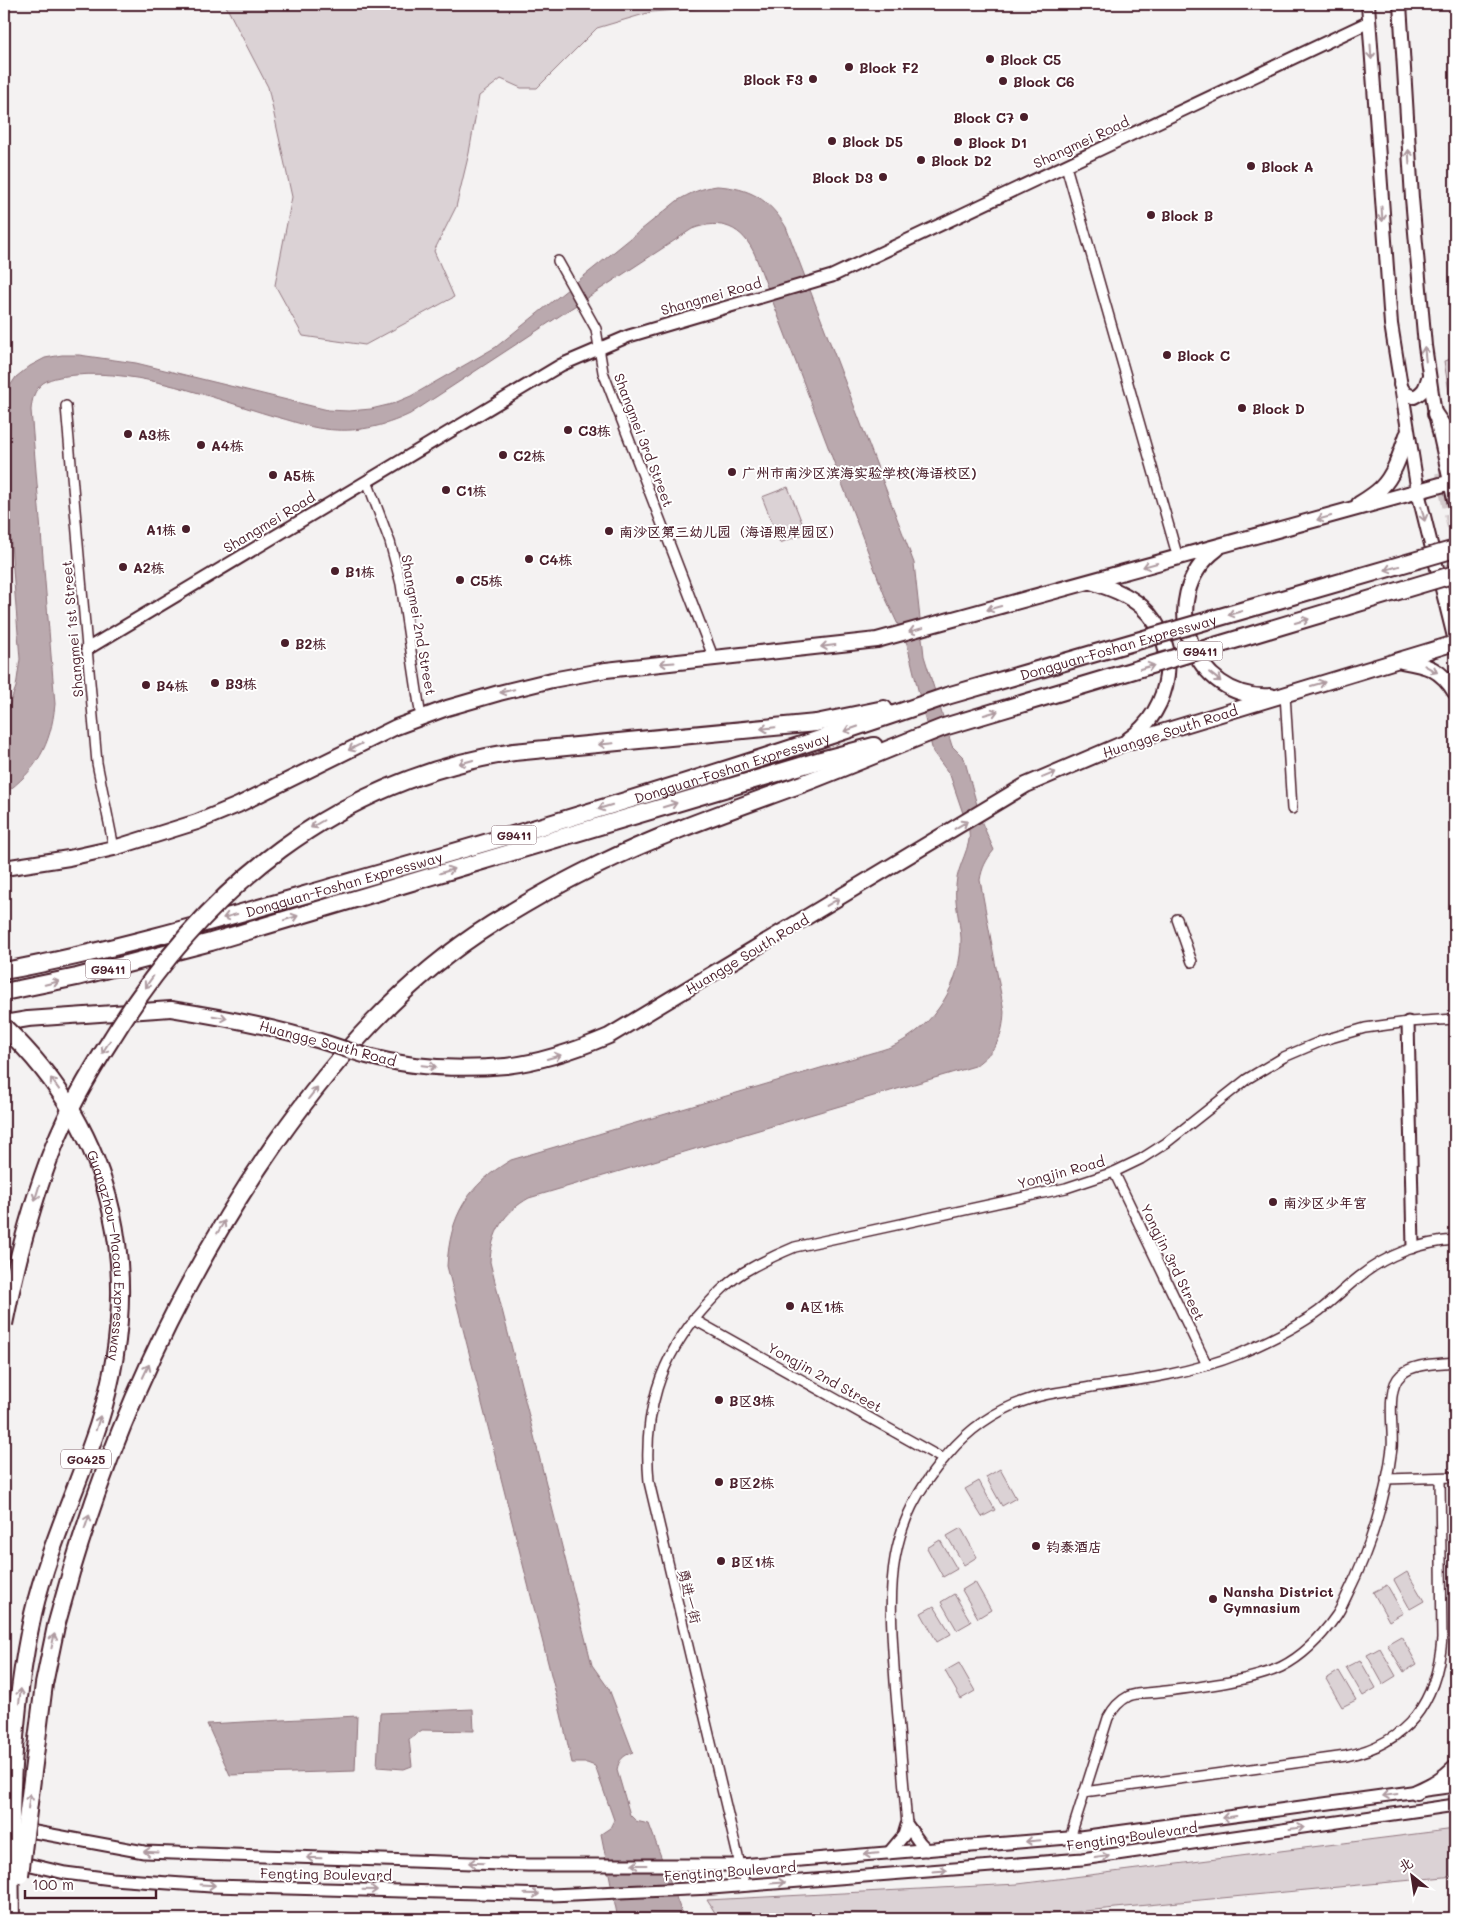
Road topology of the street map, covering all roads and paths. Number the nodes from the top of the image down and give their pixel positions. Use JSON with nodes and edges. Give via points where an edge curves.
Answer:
{"nodes":[{"id":1,"x":1368,"y":4,"type":"edge"},
{"id":2,"x":1400,"y":4,"type":"edge"},
{"id":3,"x":1369,"y":22,"type":"junction"},
{"id":4,"x":1066,"y":166,"type":"junction"},
{"id":5,"x":558,"y":261,"type":"dead end"},
{"id":6,"x":599,"y":348,"type":"junction"},
{"id":7,"x":1428,"y":377,"type":"junction"},
{"id":8,"x":1400,"y":385,"type":"junction"},
{"id":9,"x":66,"y":406,"type":"dead end"},
{"id":10,"x":1435,"y":414,"type":"junction"},
{"id":11,"x":1408,"y":435,"type":"junction"},
{"id":12,"x":1455,"y":443,"type":"edge"},
{"id":13,"x":367,"y":481,"type":"junction"},
{"id":14,"x":1452,"y":482,"type":"edge"},
{"id":15,"x":1418,"y":492,"type":"junction"},
{"id":16,"x":1455,"y":504,"type":"edge"},
{"id":17,"x":1350,"y":510,"type":"junction"},
{"id":18,"x":1222,"y":546,"type":"junction"},
{"id":19,"x":1455,"y":549,"type":"edge"},
{"id":20,"x":1178,"y":558,"type":"junction"},
{"id":21,"x":1455,"y":574,"type":"edge"},
{"id":22,"x":1089,"y":582,"type":"junction"},
{"id":23,"x":1455,"y":642,"type":"edge"},
{"id":24,"x":87,"y":649,"type":"junction"},
{"id":25,"x":714,"y":659,"type":"junction"},
{"id":26,"x":1399,"y":661,"type":"junction"},
{"id":27,"x":1455,"y":692,"type":"edge"},
{"id":28,"x":1285,"y":694,"type":"junction"},
{"id":29,"x":947,"y":696,"type":"junction"},
{"id":30,"x":421,"y":718,"type":"junction"},
{"id":31,"x":1122,"y":744,"type":"junction"},
{"id":32,"x":823,"y":767,"type":"junction"},
{"id":33,"x":1292,"y":809,"type":"dead end"},
{"id":34,"x":114,"y":848,"type":"junction"},
{"id":35,"x":4,"y":868,"type":"edge"},
{"id":36,"x":1177,"y":919,"type":"dead end"},
{"id":37,"x":1192,"y":962,"type":"dead end"},
{"id":38,"x":4,"y":971,"type":"edge"},
{"id":39,"x":4,"y":992,"type":"edge"},
{"id":40,"x":1455,"y":1019,"type":"edge"},
{"id":41,"x":1408,"y":1022,"type":"junction"},
{"id":42,"x":4,"y":1023,"type":"edge"},
{"id":43,"x":4,"y":1027,"type":"edge"},
{"id":44,"x":1114,"y":1172,"type":"junction"},
{"id":45,"x":1455,"y":1240,"type":"edge"},
{"id":46,"x":1413,"y":1247,"type":"junction"},
{"id":47,"x":693,"y":1319,"type":"junction"},
{"id":48,"x":4,"y":1324,"type":"edge"},
{"id":49,"x":1455,"y":1362,"type":"edge"},
{"id":50,"x":1207,"y":1365,"type":"junction"},
{"id":51,"x":942,"y":1459,"type":"junction"},
{"id":52,"x":1455,"y":1477,"type":"edge"},
{"id":53,"x":1440,"y":1478,"type":"junction"},
{"id":54,"x":1386,"y":1479,"type":"junction"},
{"id":55,"x":1455,"y":1767,"type":"edge"},
{"id":56,"x":1455,"y":1786,"type":"edge"},
{"id":57,"x":1084,"y":1792,"type":"junction"},
{"id":58,"x":1416,"y":1792,"type":"junction"},
{"id":59,"x":1455,"y":1805,"type":"edge"},
{"id":60,"x":907,"y":1824,"type":"junction"},
{"id":61,"x":4,"y":1826,"type":"edge"},
{"id":62,"x":1070,"y":1838,"type":"junction"},
{"id":63,"x":928,"y":1850,"type":"junction"},
{"id":64,"x":890,"y":1853,"type":"junction"},
{"id":65,"x":4,"y":1858,"type":"edge"},
{"id":66,"x":741,"y":1865,"type":"junction"},
{"id":67,"x":745,"y":1886,"type":"junction"},
{"id":68,"x":11,"y":1919,"type":"edge"},
{"id":69,"x":16,"y":1919,"type":"edge"}],
"edges":[{"from":1,"to":3,"type":"main road"},
{"from":7,"to":2,"type":"main road","one_way":true,"via":[[1412,198]]},
{"from":3,"to":4,"type":"street","name":"Shangmei Road"},
{"from":3,"to":8,"type":"main road","one_way":true,"via":[[1391,324]]},
{"from":4,"to":6,"type":"street","name":"Shangmei Road","via":[[832,276],[629,336]]},
{"from":4,"to":20,"type":"street"},
{"from":5,"to":6,"type":"street","name":"Shangmei 3rd Street","via":[[596,330]]},
{"from":6,"to":13,"type":"street","name":"Shangmei Road","via":[[545,374]]},
{"from":6,"to":25,"type":"street","name":"Shangmei 3rd Street","via":[[603,372]]},
{"from":7,"to":8,"type":"main road","via":[[1425,389],[1414,397],[1405,393]]},
{"from":7,"to":10,"type":"main road"},
{"from":8,"to":11,"type":"main road"},
{"from":9,"to":24,"type":"street","name":"Shangmei 1st Street"},
{"from":10,"to":12,"type":"main road"},
{"from":10,"to":14,"type":"main road"},
{"from":11,"to":15,"type":"main road"},
{"from":11,"to":17,"type":"main road","via":[[1386,482]]},
{"from":13,"to":24,"type":"street","name":"Shangmei Road"},
{"from":13,"to":30,"type":"street","name":"Shangmei 2nd Street","via":[[388,535],[401,584]]},
{"from":14,"to":15,"type":"main road"},
{"from":14,"to":16,"type":"main road"},
{"from":15,"to":17,"type":"main road"},
{"from":15,"to":23,"type":"main road","one_way":true},
{"from":17,"to":18,"type":"main road","one_way":true},
{"from":18,"to":20,"type":"main road"},
{"from":18,"to":28,"type":"main road","one_way":true,"via":[[1205,558],[1193,575],[1186,594],[1186,629],[1195,655],[1208,671],[1243,693]]},
{"from":19,"to":29,"type":"highway","name":"Dongguan-Foshan Expressway","number":"G9411","one_way":true,"bridge":true},
{"from":20,"to":22,"type":"main road","one_way":true},
{"from":32,"to":21,"type":"highway","name":"Dongguan-Foshan Expressway","number":"G9411","one_way":true,"bridge":true,"via":[[944,727]]},
{"from":22,"to":25,"type":"main road","one_way":true,"via":[[877,640]]},
{"from":22,"to":31,"type":"main road","via":[[1128,596],[1143,608],[1156,624],[1167,655],[1167,682],[1162,701],[1145,726]]},
{"from":23,"to":26,"type":"main road","name":"Huangge South Road"},
{"from":24,"to":34,"type":"street","name":"Shangmei 1st Street","via":[[97,763]]},
{"from":25,"to":30,"type":"main road","one_way":true,"via":[[660,663],[552,680],[499,692]]},
{"from":26,"to":27,"type":"main road","one_way":true,"via":[[1425,665],[1444,677]]},
{"from":28,"to":26,"type":"main road","name":"Huangge South Road","one_way":true},
{"from":28,"to":31,"type":"main road","name":"Huangge South Road"},
{"from":28,"to":33,"type":"street"},
{"from":29,"to":38,"type":"highway","name":"Dongguan-Foshan Expressway","number":"G9411","one_way":true,"bridge":true,"via":[[818,741],[487,843],[207,922],[70,958]]},
{"from":29,"to":48,"type":"highway","one_way":true,"bridge":true,"via":[[816,722],[480,758],[402,782],[308,829],[237,883],[160,966],[132,1005],[54,1144],[15,1268]]},
{"from":30,"to":34,"type":"main road","one_way":true,"via":[[396,727],[238,805]]},
{"from":42,"to":31,"type":"main road","name":"Huangge South Road","one_way":true,"bridge":true,"via":[[172,1010],[278,1030],[366,1056],[446,1068],[506,1066],[551,1058],[609,1036],[1026,785]]},
{"from":39,"to":32,"type":"highway","name":"Dongguan-Foshan Expressway","number":"G9411","one_way":true,"bridge":true,"via":[[77,977],[211,942]]},
{"from":69,"to":32,"type":"highway","one_way":true,"bridge":true,"via":[[44,1684],[56,1626],[85,1527],[124,1421],[165,1330],[196,1270],[280,1136],[336,1064],[402,991],[474,936],[599,864]]},
{"from":34,"to":35,"type":"main road"},
{"from":36,"to":37,"type":"street"},
{"from":40,"to":41,"type":"street","name":"Yongjin Road"},
{"from":41,"to":44,"type":"street","name":"Yongjin Road","via":[[1365,1028],[1324,1040],[1284,1057],[1247,1079],[1166,1143]]},
{"from":41,"to":46,"type":"street"},
{"from":68,"to":43,"type":"highway","name":"Guangzhou–Macau Expressway","number":"G0425","one_way":true,"bridge":true,"via":[[15,1738],[24,1660],[47,1566],[98,1424],[117,1349],[121,1309],[112,1212],[90,1145],[48,1075]]},
{"from":44,"to":47,"type":"street","name":"Yongjin Road","via":[[1066,1188],[796,1247],[743,1273],[719,1291]]},
{"from":44,"to":50,"type":"street","name":"Yongjin 3rd Street"},
{"from":45,"to":46,"type":"street"},
{"from":46,"to":50,"type":"street","via":[[1376,1265],[1317,1312],[1291,1328],[1264,1343]]},
{"from":47,"to":51,"type":"street","name":"Yongjin 2nd Street"},
{"from":47,"to":66,"type":"street","name":"勇进一街","via":[[670,1356],[654,1396],[648,1430],[648,1474]]},
{"from":49,"to":54,"type":"street","via":[[1410,1369],[1395,1383],[1392,1448]]},
{"from":50,"to":51,"type":"street","via":[[1051,1393],[1010,1406],[973,1429]]},
{"from":51,"to":60,"type":"street","via":[[909,1512],[892,1572],[890,1614]]},
{"from":52,"to":53,"type":"street"},
{"from":53,"to":54,"type":"street"},
{"from":53,"to":57,"type":"street","via":[[1440,1662],[1428,1698],[1418,1714],[1400,1731],[1371,1749],[1346,1756]]},
{"from":54,"to":57,"type":"street","via":[[1361,1564],[1337,1615],[1318,1638],[1279,1668],[1217,1683],[1130,1695],[1108,1718]]},
{"from":55,"to":58,"type":"main road","via":[[1432,1785]]},
{"from":56,"to":58,"type":"street","name":"Fengting Boulevard"},
{"from":57,"to":62,"type":"street"},
{"from":58,"to":62,"type":"street","name":"Fengting Boulevard","one_way":true},
{"from":67,"to":59,"type":"street","name":"Fengting Boulevard","one_way":true,"via":[[1082,1859]]},
{"from":60,"to":63,"type":"street"},
{"from":60,"to":64,"type":"street","via":[[904,1835]]},
{"from":66,"to":61,"type":"street","name":"Fengting Boulevard","one_way":true,"via":[[542,1865],[144,1852]]},
{"from":62,"to":63,"type":"street","name":"Fengting Boulevard","one_way":true},
{"from":63,"to":64,"type":"street","name":"Fengting Boulevard"},
{"from":64,"to":66,"type":"street","name":"Fengting Boulevard","one_way":true},
{"from":65,"to":67,"type":"street","name":"Fengting Boulevard","one_way":true,"via":[[64,1873],[112,1880],[211,1886],[551,1894]]},
{"from":66,"to":67,"type":"street","name":"勇进一街"}]}
